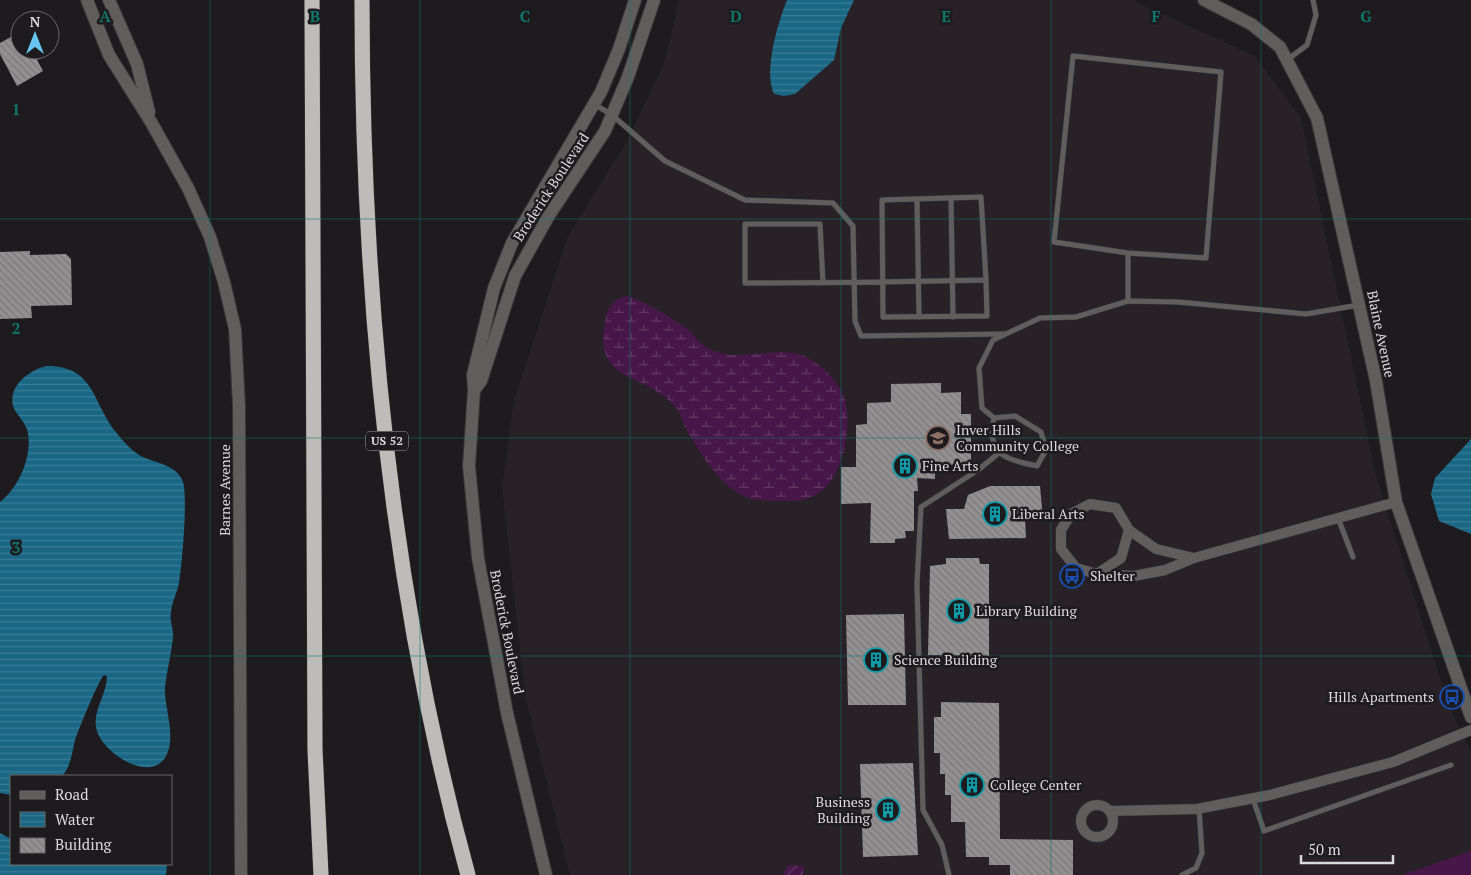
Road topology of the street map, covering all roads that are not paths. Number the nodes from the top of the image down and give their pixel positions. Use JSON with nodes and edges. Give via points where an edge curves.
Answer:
{"nodes":[{"id":1,"x":87,"y":0,"type":"edge"},
{"id":2,"x":109,"y":0,"type":"edge"},
{"id":3,"x":312,"y":0,"type":"edge"},
{"id":4,"x":362,"y":0,"type":"edge"},
{"id":5,"x":635,"y":0,"type":"edge"},
{"id":6,"x":654,"y":0,"type":"edge"},
{"id":7,"x":1204,"y":0,"type":"edge"},
{"id":8,"x":1313,"y":0,"type":"edge"},
{"id":9,"x":1287,"y":60,"type":"junction"},
{"id":10,"x":594,"y":104,"type":"junction"},
{"id":11,"x":612,"y":115,"type":"junction"},
{"id":12,"x":151,"y":122,"type":"junction"},
{"id":13,"x":951,"y":198,"type":"junction"},
{"id":14,"x":918,"y":200,"type":"junction"},
{"id":15,"x":1128,"y":253,"type":"junction"},
{"id":16,"x":952,"y":280,"type":"junction"},
{"id":17,"x":986,"y":280,"type":"junction"},
{"id":18,"x":919,"y":281,"type":"junction"},
{"id":19,"x":883,"y":282,"type":"junction"},
{"id":20,"x":823,"y":283,"type":"junction"},
{"id":21,"x":854,"y":283,"type":"junction"},
{"id":22,"x":1128,"y":301,"type":"junction"},
{"id":23,"x":1359,"y":305,"type":"junction"},
{"id":24,"x":919,"y":317,"type":"junction"},
{"id":25,"x":953,"y":317,"type":"junction"},
{"id":26,"x":1007,"y":334,"type":"junction"},
{"id":27,"x":474,"y":390,"type":"junction"},
{"id":28,"x":994,"y":418,"type":"junction"},
{"id":29,"x":999,"y":453,"type":"junction"},
{"id":30,"x":1396,"y":502,"type":"junction"},
{"id":31,"x":1338,"y":518,"type":"junction"},
{"id":32,"x":1129,"y":530,"type":"junction"},
{"id":33,"x":1353,"y":556,"type":"dead end"},
{"id":34,"x":1194,"y":558,"type":"junction"},
{"id":35,"x":1098,"y":574,"type":"junction"},
{"id":36,"x":1471,"y":717,"type":"edge"},
{"id":37,"x":1471,"y":730,"type":"edge"},
{"id":38,"x":1451,"y":765,"type":"dead end"},
{"id":39,"x":1253,"y":799,"type":"junction"},
{"id":40,"x":1200,"y":809,"type":"junction"},
{"id":41,"x":1110,"y":811,"type":"dead end"},
{"id":42,"x":241,"y":875,"type":"edge"},
{"id":43,"x":321,"y":875,"type":"edge"},
{"id":44,"x":468,"y":875,"type":"edge"},
{"id":45,"x":546,"y":875,"type":"edge"},
{"id":46,"x":950,"y":875,"type":"edge"},
{"id":47,"x":1182,"y":875,"type":"edge"}],
"edges":[{"from":1,"to":12,"type":"street","via":[[109,55]]},
{"from":2,"to":12,"type":"street","via":[[137,64]]},
{"from":3,"to":43,"type":"highway","via":[[315,750]]},
{"from":4,"to":44,"type":"highway","number":"US 52","via":[[366,214],[385,425],[411,617],[436,744]]},
{"from":5,"to":10,"type":"street","name":"Broderick Boulevard","via":[[619,49]]},
{"from":6,"to":11,"type":"street","name":"Broderick Boulevard","via":[[644,36]]},
{"from":7,"to":9,"type":"street","name":"Blaine Avenue","via":[[1251,24],[1280,47]]},
{"from":8,"to":9,"type":"lane","via":[[1316,15],[1308,46]]},
{"from":9,"to":23,"type":"street","name":"Blaine Avenue","via":[[1317,118]]},
{"from":10,"to":11,"type":"lane"},
{"from":10,"to":27,"type":"street","name":"Broderick Boulevard","via":[[512,243],[501,268],[473,375]]},
{"from":11,"to":21,"type":"lane","via":[[664,161],[745,200],[833,203],[853,226]]},
{"from":11,"to":27,"type":"street","name":"Broderick Boulevard","via":[[525,255],[506,299],[481,381]]},
{"from":12,"to":42,"type":"street","name":"Barnes Avenue","via":[[188,188],[210,237],[226,290],[237,348]]},
{"from":13,"to":14,"type":"lane"},
{"from":13,"to":16,"type":"lane"},
{"from":13,"to":17,"type":"lane","via":[[981,197]]},
{"from":14,"to":18,"type":"lane"},
{"from":14,"to":19,"type":"lane","via":[[882,200]]},
{"from":15,"to":15,"type":"lane","via":[[1206,258],[1221,72],[1073,56],[1054,242]]},
{"from":15,"to":22,"type":"lane"},
{"from":16,"to":17,"type":"lane"},
{"from":16,"to":18,"type":"lane"},
{"from":16,"to":25,"type":"lane"},
{"from":17,"to":25,"type":"lane","via":[[987,316]]},
{"from":18,"to":19,"type":"lane"},
{"from":18,"to":24,"type":"lane"},
{"from":19,"to":21,"type":"lane"},
{"from":19,"to":24,"type":"lane","via":[[883,318]]},
{"from":20,"to":20,"type":"lane","via":[[745,283],[745,224],[820,224]]},
{"from":20,"to":21,"type":"lane"},
{"from":21,"to":26,"type":"lane","via":[[855,321],[861,336]]},
{"from":22,"to":23,"type":"lane","via":[[1178,302],[1306,314]]},
{"from":22,"to":26,"type":"lane","via":[[1076,317],[1040,318]]},
{"from":23,"to":30,"type":"street","name":"Blaine Avenue","via":[[1376,381]]},
{"from":24,"to":25,"type":"lane"},
{"from":26,"to":28,"type":"lane","via":[[993,340],[979,368],[982,408]]},
{"from":27,"to":45,"type":"street","name":"Broderick Boulevard","via":[[469,466],[478,558],[507,713]]},
{"from":28,"to":29,"type":"lane","via":[[990,436]]},
{"from":28,"to":29,"type":"lane","via":[[1015,416],[1035,428],[1041,432],[1046,450],[1037,466],[1012,461]]},
{"from":29,"to":46,"type":"lane","via":[[921,507],[917,584],[923,810],[942,846]]},
{"from":30,"to":31,"type":"street"},
{"from":30,"to":36,"type":"street","name":"Blaine Avenue"},
{"from":31,"to":33,"type":"lane"},
{"from":31,"to":34,"type":"street"},
{"from":32,"to":34,"type":"street","via":[[1156,549]]},
{"from":32,"to":35,"type":"street","via":[[1121,558]]},
{"from":32,"to":35,"type":"street","via":[[1116,508],[1090,504],[1071,514],[1061,530],[1061,549],[1076,568]]},
{"from":34,"to":35,"type":"street","via":[[1165,570],[1134,576]]},
{"from":37,"to":39,"type":"street","via":[[1394,762]]},
{"from":38,"to":39,"type":"lane","via":[[1264,831]]},
{"from":39,"to":40,"type":"street"},
{"from":40,"to":41,"type":"street"},
{"from":40,"to":47,"type":"lane","via":[[1202,853],[1196,868]]}]}
